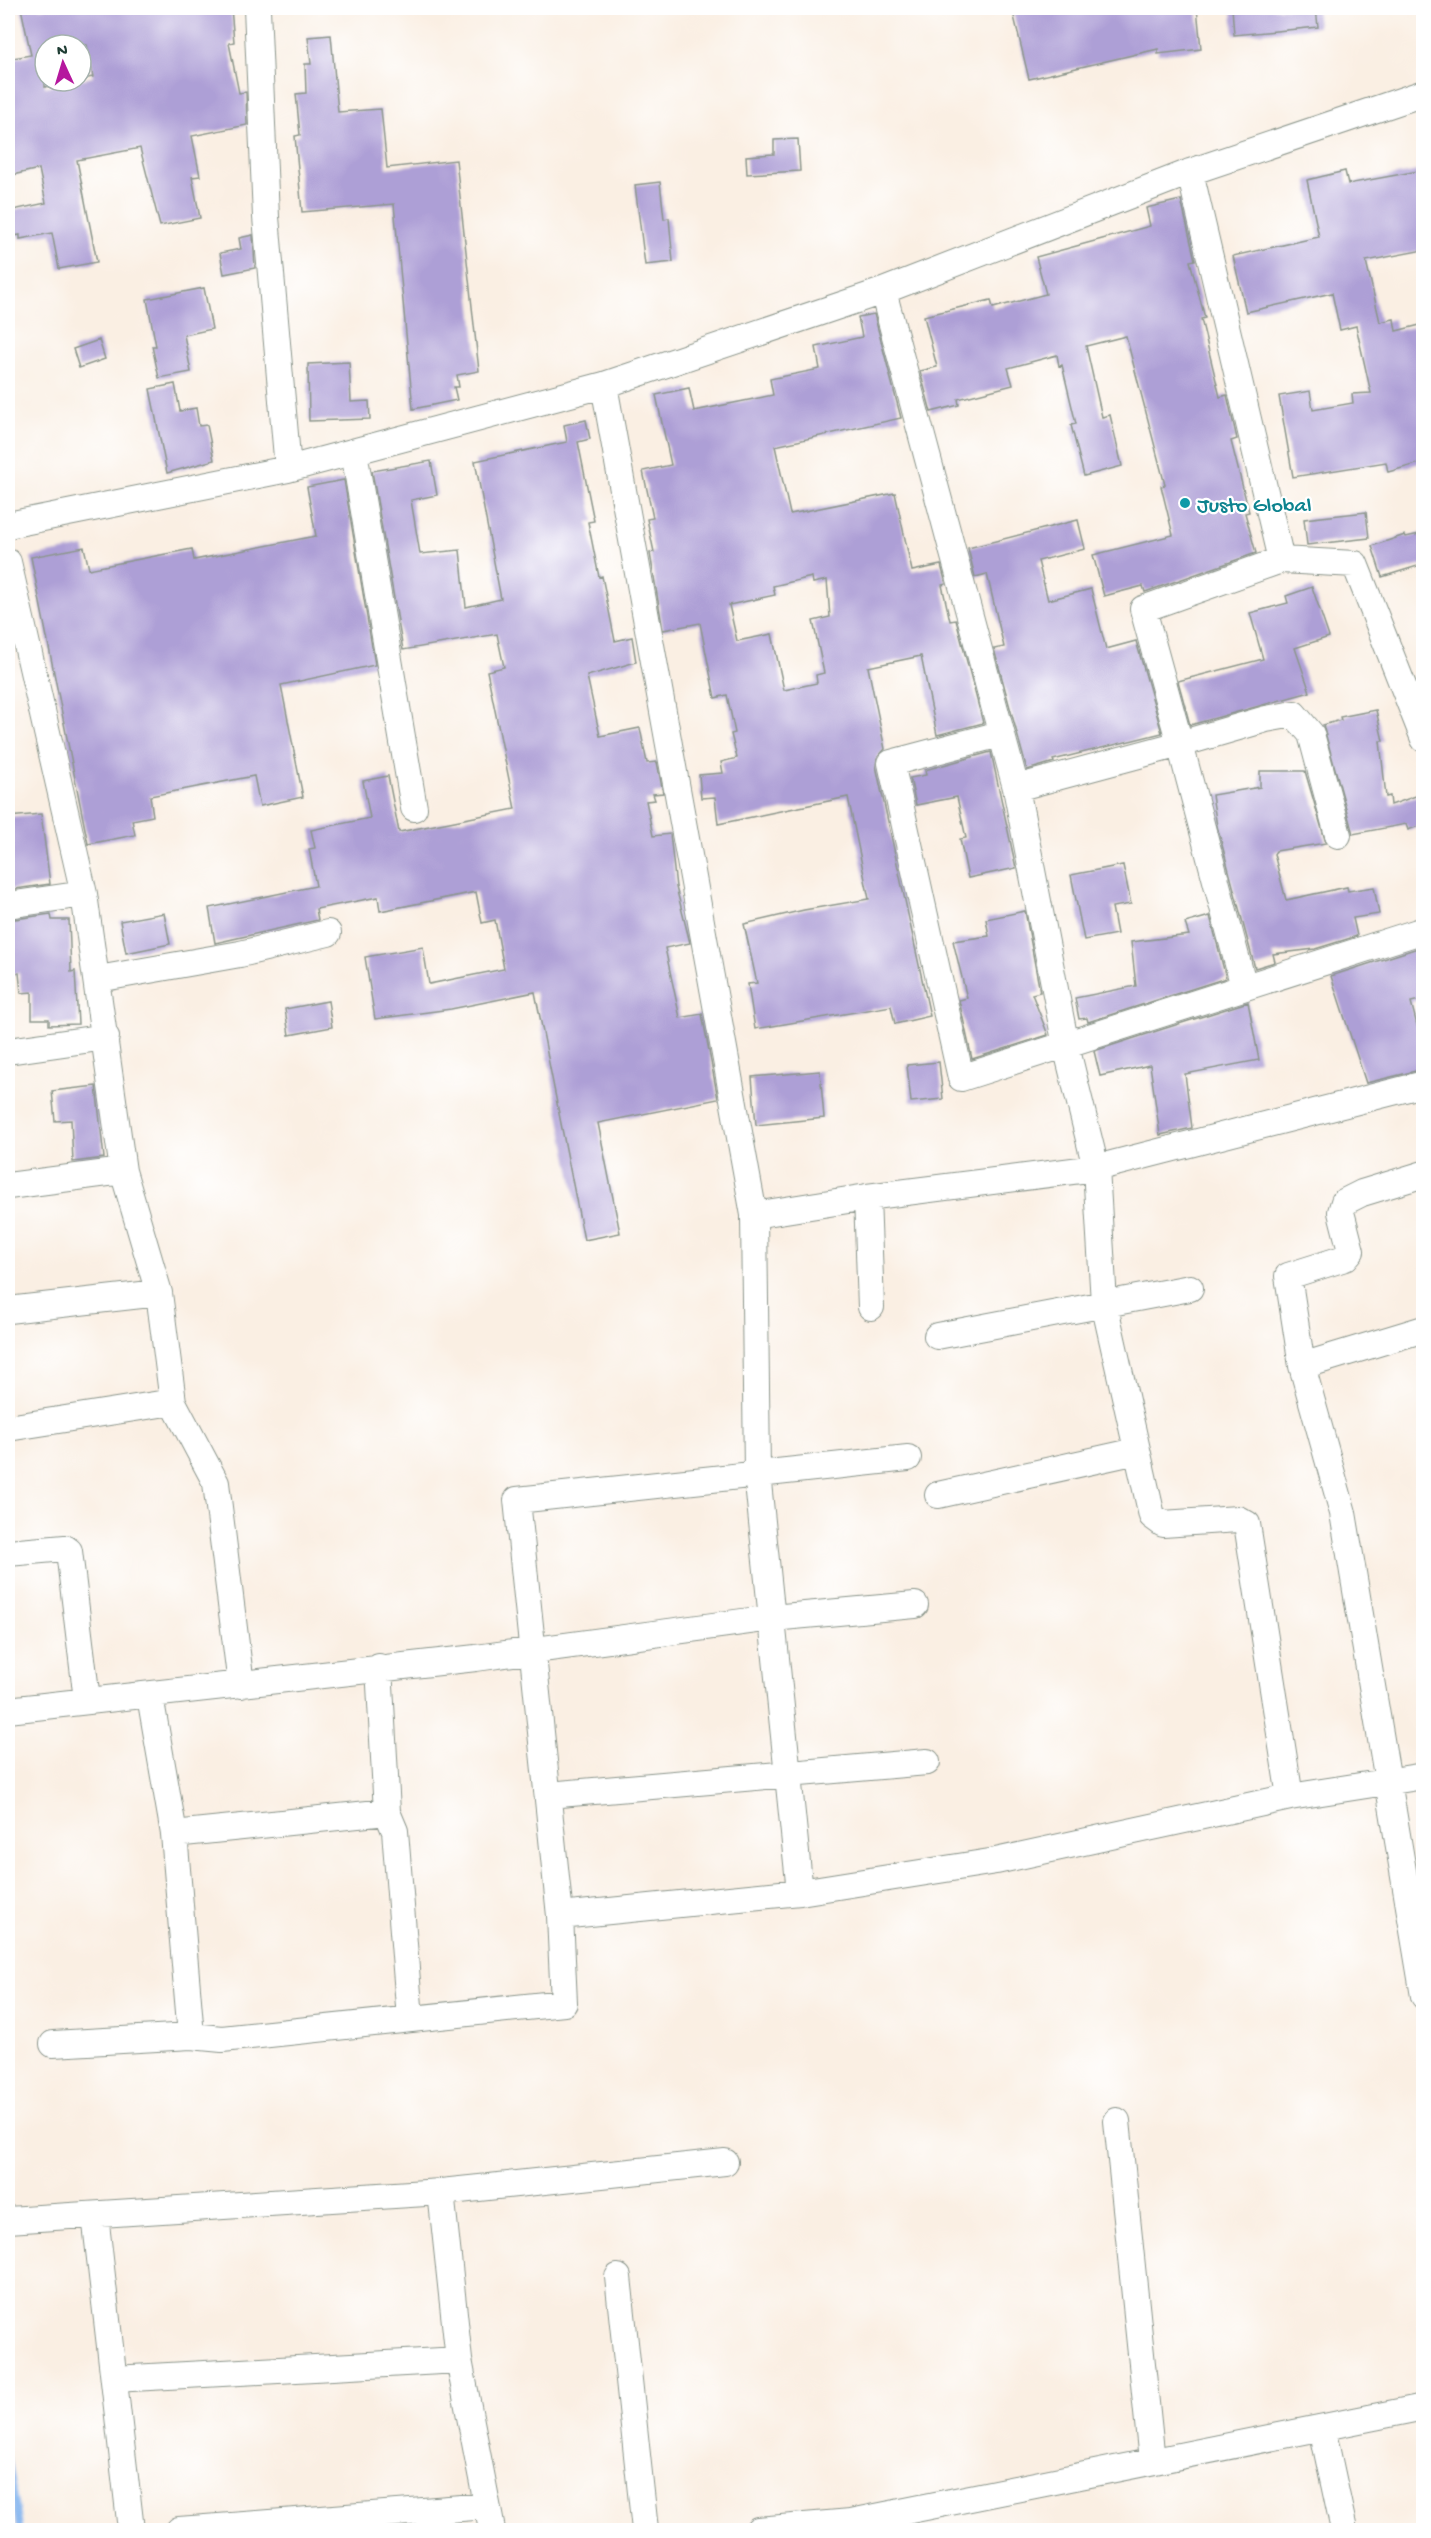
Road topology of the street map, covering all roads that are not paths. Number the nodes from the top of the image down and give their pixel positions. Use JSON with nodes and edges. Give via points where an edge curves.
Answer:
{"nodes":[{"id":1,"x":257,"y":8,"type":"edge"},
{"id":2,"x":1424,"y":93,"type":"edge"},
{"id":3,"x":1190,"y":172,"type":"junction"},
{"id":4,"x":883,"y":291,"type":"junction"},
{"id":5,"x":604,"y":385,"type":"junction"},
{"id":6,"x":354,"y":452,"type":"junction"},
{"id":7,"x":288,"y":469,"type":"junction"},
{"id":8,"x":8,"y":525,"type":"edge"},
{"id":9,"x":1281,"y":560,"type":"junction"},
{"id":10,"x":8,"y":562,"type":"edge"},
{"id":11,"x":1422,"y":729,"type":"edge"},
{"id":12,"x":1000,"y":734,"type":"junction"},
{"id":13,"x":1180,"y":744,"type":"junction"},
{"id":14,"x":1016,"y":788,"type":"junction"},
{"id":15,"x":414,"y":808,"type":"dead end"},
{"id":16,"x":1338,"y":835,"type":"dead end"},
{"id":17,"x":84,"y":894,"type":"junction"},
{"id":18,"x":8,"y":905,"type":"edge"},
{"id":19,"x":1424,"y":930,"type":"edge"},
{"id":20,"x":328,"y":933,"type":"dead end"},
{"id":21,"x":98,"y":979,"type":"junction"},
{"id":22,"x":1244,"y":987,"type":"junction"},
{"id":23,"x":106,"y":1037,"type":"junction"},
{"id":24,"x":1066,"y":1046,"type":"junction"},
{"id":25,"x":8,"y":1051,"type":"edge"},
{"id":26,"x":1424,"y":1084,"type":"edge"},
{"id":27,"x":1096,"y":1168,"type":"junction"},
{"id":28,"x":123,"y":1171,"type":"junction"},
{"id":29,"x":1424,"y":1174,"type":"edge"},
{"id":30,"x":8,"y":1186,"type":"edge"},
{"id":31,"x":867,"y":1197,"type":"junction"},
{"id":32,"x":754,"y":1215,"type":"junction"},
{"id":33,"x":1190,"y":1288,"type":"dead end"},
{"id":34,"x":159,"y":1293,"type":"junction"},
{"id":35,"x":1104,"y":1303,"type":"junction"},
{"id":36,"x":871,"y":1307,"type":"dead end"},
{"id":37,"x":8,"y":1310,"type":"edge"},
{"id":38,"x":1424,"y":1329,"type":"edge"},
{"id":39,"x":937,"y":1336,"type":"dead end"},
{"id":40,"x":1302,"y":1366,"type":"junction"},
{"id":41,"x":173,"y":1402,"type":"junction"},
{"id":42,"x":8,"y":1428,"type":"edge"},
{"id":43,"x":1137,"y":1451,"type":"junction"},
{"id":44,"x":908,"y":1458,"type":"dead end"},
{"id":45,"x":757,"y":1473,"type":"junction"},
{"id":46,"x":938,"y":1495,"type":"dead end"},
{"id":47,"x":8,"y":1553,"type":"edge"},
{"id":48,"x":915,"y":1605,"type":"dead end"},
{"id":49,"x":772,"y":1618,"type":"junction"},
{"id":50,"x":534,"y":1650,"type":"junction"},
{"id":51,"x":379,"y":1667,"type":"junction"},
{"id":52,"x":241,"y":1685,"type":"junction"},
{"id":53,"x":150,"y":1696,"type":"junction"},
{"id":54,"x":87,"y":1700,"type":"junction"},
{"id":55,"x":8,"y":1710,"type":"edge"},
{"id":56,"x":927,"y":1762,"type":"dead end"},
{"id":57,"x":788,"y":1774,"type":"junction"},
{"id":58,"x":1424,"y":1776,"type":"edge"},
{"id":59,"x":1388,"y":1781,"type":"junction"},
{"id":60,"x":548,"y":1795,"type":"junction"},
{"id":61,"x":1290,"y":1797,"type":"junction"},
{"id":62,"x":387,"y":1812,"type":"junction"},
{"id":63,"x":174,"y":1834,"type":"junction"},
{"id":64,"x":800,"y":1892,"type":"junction"},
{"id":65,"x":560,"y":1916,"type":"junction"},
{"id":66,"x":1424,"y":1995,"type":"edge"},
{"id":67,"x":410,"y":2019,"type":"junction"},
{"id":68,"x":191,"y":2036,"type":"junction"},
{"id":69,"x":53,"y":2044,"type":"dead end"},
{"id":70,"x":1117,"y":2121,"type":"dead end"},
{"id":71,"x":725,"y":2162,"type":"dead end"},
{"id":72,"x":441,"y":2192,"type":"junction"},
{"id":73,"x":95,"y":2215,"type":"junction"},
{"id":74,"x":8,"y":2220,"type":"edge"},
{"id":75,"x":618,"y":2277,"type":"dead end"},
{"id":76,"x":459,"y":2360,"type":"junction"},
{"id":77,"x":114,"y":2379,"type":"junction"},
{"id":78,"x":1424,"y":2407,"type":"edge"},
{"id":79,"x":1322,"y":2428,"type":"junction"},
{"id":80,"x":1152,"y":2462,"type":"junction"},
{"id":81,"x":489,"y":2518,"type":"edge"},
{"id":82,"x":131,"y":2530,"type":"edge"},
{"id":83,"x":179,"y":2530,"type":"edge"},
{"id":84,"x":645,"y":2530,"type":"edge"},
{"id":85,"x":758,"y":2530,"type":"edge"},
{"id":86,"x":1344,"y":2530,"type":"edge"}],
"edges":[{"from":1,"to":7,"type":"street","via":[[266,217]]},
{"from":2,"to":3,"type":"street"},
{"from":3,"to":4,"type":"street"},
{"from":3,"to":9,"type":"street"},
{"from":4,"to":5,"type":"street"},
{"from":4,"to":12,"type":"street"},
{"from":5,"to":6,"type":"street"},
{"from":5,"to":32,"type":"street"},
{"from":6,"to":7,"type":"street"},
{"from":6,"to":15,"type":"street"},
{"from":7,"to":8,"type":"street"},
{"from":9,"to":11,"type":"street","via":[[1355,564]]},
{"from":9,"to":13,"type":"street","via":[[1143,609]]},
{"from":10,"to":17,"type":"street"},
{"from":12,"to":14,"type":"street"},
{"from":12,"to":24,"type":"street","via":[[891,764],[961,1078]]},
{"from":13,"to":14,"type":"street"},
{"from":13,"to":16,"type":"street","via":[[1266,718],[1294,714],[1311,734]]},
{"from":13,"to":22,"type":"street"},
{"from":14,"to":24,"type":"street"},
{"from":17,"to":18,"type":"street"},
{"from":17,"to":21,"type":"street"},
{"from":19,"to":22,"type":"street"},
{"from":20,"to":21,"type":"street","via":[[240,954]]},
{"from":21,"to":23,"type":"street"},
{"from":22,"to":24,"type":"street"},
{"from":23,"to":25,"type":"street"},
{"from":23,"to":28,"type":"street"},
{"from":24,"to":27,"type":"street"},
{"from":26,"to":27,"type":"street"},
{"from":27,"to":31,"type":"street"},
{"from":27,"to":35,"type":"street"},
{"from":28,"to":30,"type":"street"},
{"from":28,"to":34,"type":"street"},
{"from":29,"to":40,"type":"street","via":[[1344,1202],[1341,1212],[1351,1251],[1345,1258],[1288,1276]]},
{"from":31,"to":32,"type":"street"},
{"from":31,"to":36,"type":"street"},
{"from":32,"to":45,"type":"street"},
{"from":33,"to":35,"type":"street"},
{"from":34,"to":37,"type":"street"},
{"from":34,"to":41,"type":"street"},
{"from":35,"to":39,"type":"street"},
{"from":35,"to":43,"type":"street"},
{"from":38,"to":40,"type":"street"},
{"from":40,"to":59,"type":"street","via":[[1342,1513]]},
{"from":41,"to":42,"type":"street"},
{"from":41,"to":52,"type":"street","via":[[216,1483]]},
{"from":43,"to":46,"type":"street"},
{"from":43,"to":61,"type":"street","via":[[1152,1516],[1163,1524],[1238,1519],[1247,1524]]},
{"from":44,"to":45,"type":"street"},
{"from":45,"to":49,"type":"street"},
{"from":45,"to":50,"type":"street","via":[[517,1500]]},
{"from":47,"to":54,"type":"street","via":[[65,1548],[69,1551]]},
{"from":48,"to":49,"type":"street"},
{"from":49,"to":50,"type":"street"},
{"from":49,"to":57,"type":"street"},
{"from":50,"to":51,"type":"street"},
{"from":50,"to":60,"type":"street"},
{"from":51,"to":52,"type":"street"},
{"from":51,"to":62,"type":"street"},
{"from":52,"to":53,"type":"street"},
{"from":53,"to":54,"type":"street"},
{"from":53,"to":63,"type":"street"},
{"from":54,"to":55,"type":"street"},
{"from":56,"to":57,"type":"street"},
{"from":57,"to":60,"type":"street"},
{"from":57,"to":64,"type":"street"},
{"from":58,"to":59,"type":"street"},
{"from":59,"to":61,"type":"street"},
{"from":59,"to":66,"type":"street"},
{"from":60,"to":65,"type":"street"},
{"from":61,"to":64,"type":"street","via":[[996,1861]]},
{"from":62,"to":63,"type":"street"},
{"from":62,"to":67,"type":"street","via":[[395,1831]]},
{"from":63,"to":68,"type":"street"},
{"from":64,"to":65,"type":"street"},
{"from":65,"to":67,"type":"street","via":[[564,2003]]},
{"from":67,"to":68,"type":"street","via":[[222,2039]]},
{"from":68,"to":69,"type":"street"},
{"from":70,"to":80,"type":"street"},
{"from":71,"to":72,"type":"street"},
{"from":72,"to":73,"type":"street"},
{"from":72,"to":76,"type":"street"},
{"from":73,"to":74,"type":"street"},
{"from":73,"to":77,"type":"street"},
{"from":75,"to":84,"type":"street"},
{"from":76,"to":77,"type":"street"},
{"from":76,"to":81,"type":"street"},
{"from":77,"to":82,"type":"street"},
{"from":78,"to":79,"type":"street"},
{"from":79,"to":80,"type":"street"},
{"from":79,"to":86,"type":"street"},
{"from":80,"to":85,"type":"street","via":[[851,2522]]},
{"from":81,"to":83,"type":"street"}]}
